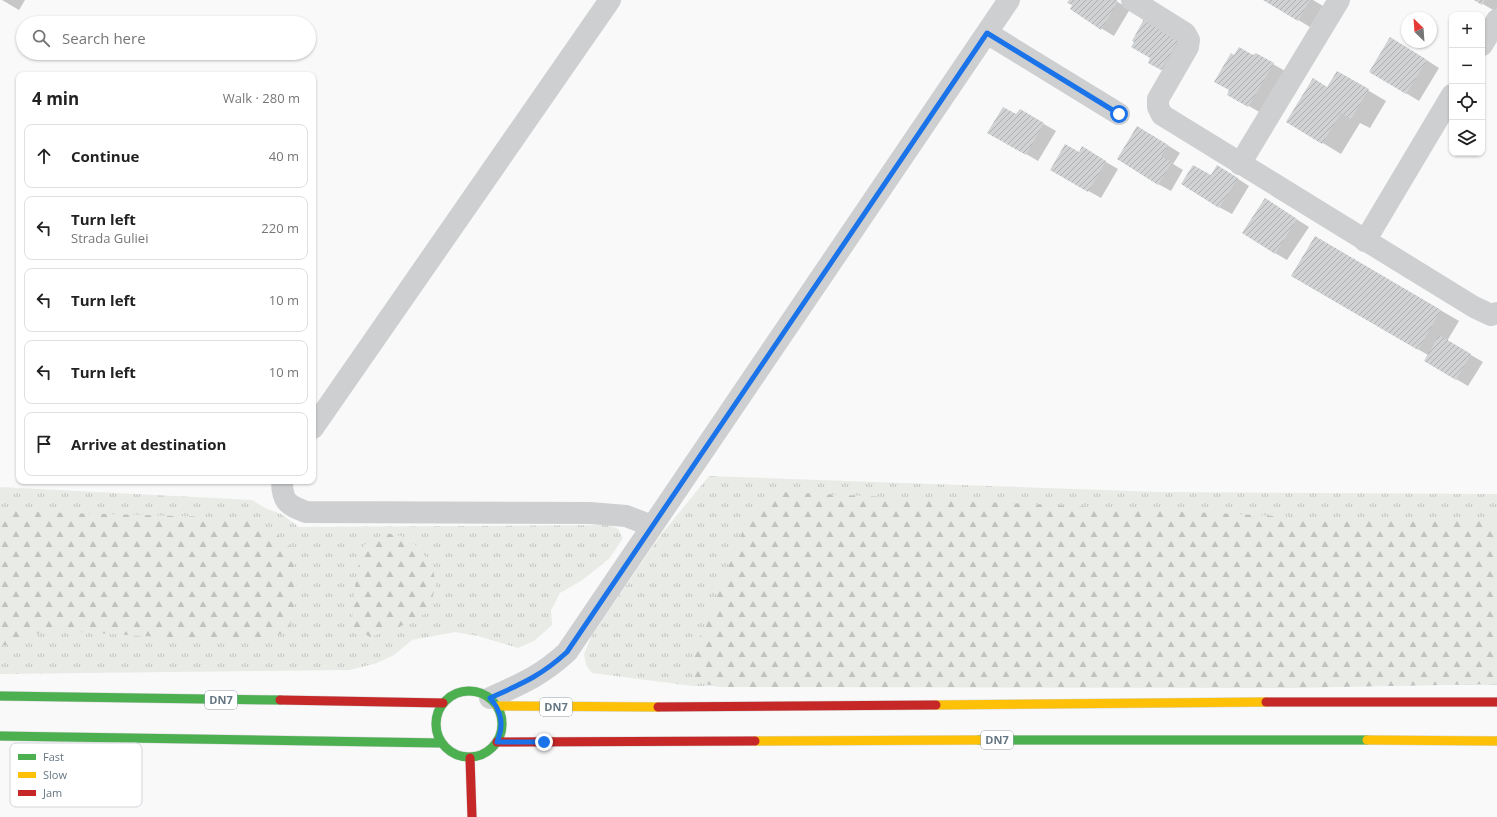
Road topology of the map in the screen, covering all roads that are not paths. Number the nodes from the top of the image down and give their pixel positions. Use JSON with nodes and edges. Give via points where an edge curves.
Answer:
{"nodes":[{"id":1,"x":610,"y":0,"type":"edge"},
{"id":2,"x":1009,"y":0,"type":"edge"},
{"id":3,"x":1132,"y":0,"type":"edge"},
{"id":4,"x":1339,"y":0,"type":"edge"},
{"id":5,"x":1497,"y":20,"type":"edge"},
{"id":6,"x":987,"y":33,"type":"junction"},
{"id":7,"x":1485,"y":40,"type":"edge"},
{"id":8,"x":1449,"y":100,"type":"edge"},
{"id":9,"x":1119,"y":114,"type":"dead end"},
{"id":10,"x":1240,"y":164,"type":"junction"},
{"id":11,"x":1365,"y":240,"type":"junction"},
{"id":12,"x":1497,"y":313,"type":"edge"},
{"id":13,"x":316,"y":424,"type":"edge"},
{"id":14,"x":282,"y":484,"type":"edge"},
{"id":15,"x":652,"y":526,"type":"junction"},
{"id":16,"x":0,"y":696,"type":"edge"},
{"id":17,"x":493,"y":702,"type":"junction"},
{"id":18,"x":1497,"y":702,"type":"edge"},
{"id":19,"x":443,"y":703,"type":"junction"},
{"id":20,"x":0,"y":736,"type":"edge"},
{"id":21,"x":1497,"y":741,"type":"edge"},
{"id":22,"x":497,"y":742,"type":"junction"},
{"id":23,"x":441,"y":743,"type":"junction"},
{"id":24,"x":470,"y":758,"type":"junction"},
{"id":25,"x":472,"y":817,"type":"edge"}],
"edges":[{"from":1,"to":13,"type":"street"},
{"from":2,"to":6,"type":"street"},
{"from":3,"to":10,"type":"street","via":[[1185,33],[1189,40],[1188,47],[1158,99],[1162,115]]},
{"from":4,"to":10,"type":"street"},
{"from":5,"to":7,"type":"street"},
{"from":6,"to":9,"type":"street"},
{"from":6,"to":15,"type":"street"},
{"from":8,"to":11,"type":"street"},
{"from":10,"to":11,"type":"street"},
{"from":11,"to":12,"type":"street","via":[[1474,307],[1491,315]]},
{"from":14,"to":15,"type":"street","via":[[282,494],[290,506],[306,512],[590,513],[626,516]]},
{"from":15,"to":17,"type":"street","via":[[567,652],[548,669]]},
{"from":16,"to":19,"type":"main road","number":"DN7"},
{"from":17,"to":18,"type":"main road","number":"DN7","via":[[750,707],[1328,701]]},
{"from":17,"to":19,"type":"main road","number":"DN7","via":[[481,693],[466,692],[452,696]]},
{"from":17,"to":22,"type":"main road","via":[[502,722]]},
{"from":19,"to":23,"type":"main road","via":[[436,720],[436,732]]},
{"from":20,"to":23,"type":"main road"},
{"from":21,"to":22,"type":"main road","number":"DN7","via":[[1297,739]]},
{"from":22,"to":24,"type":"main road","via":[[490,750]]},
{"from":23,"to":24,"type":"main road","via":[[448,751],[459,757]]},
{"from":24,"to":25,"type":"main road"}]}
